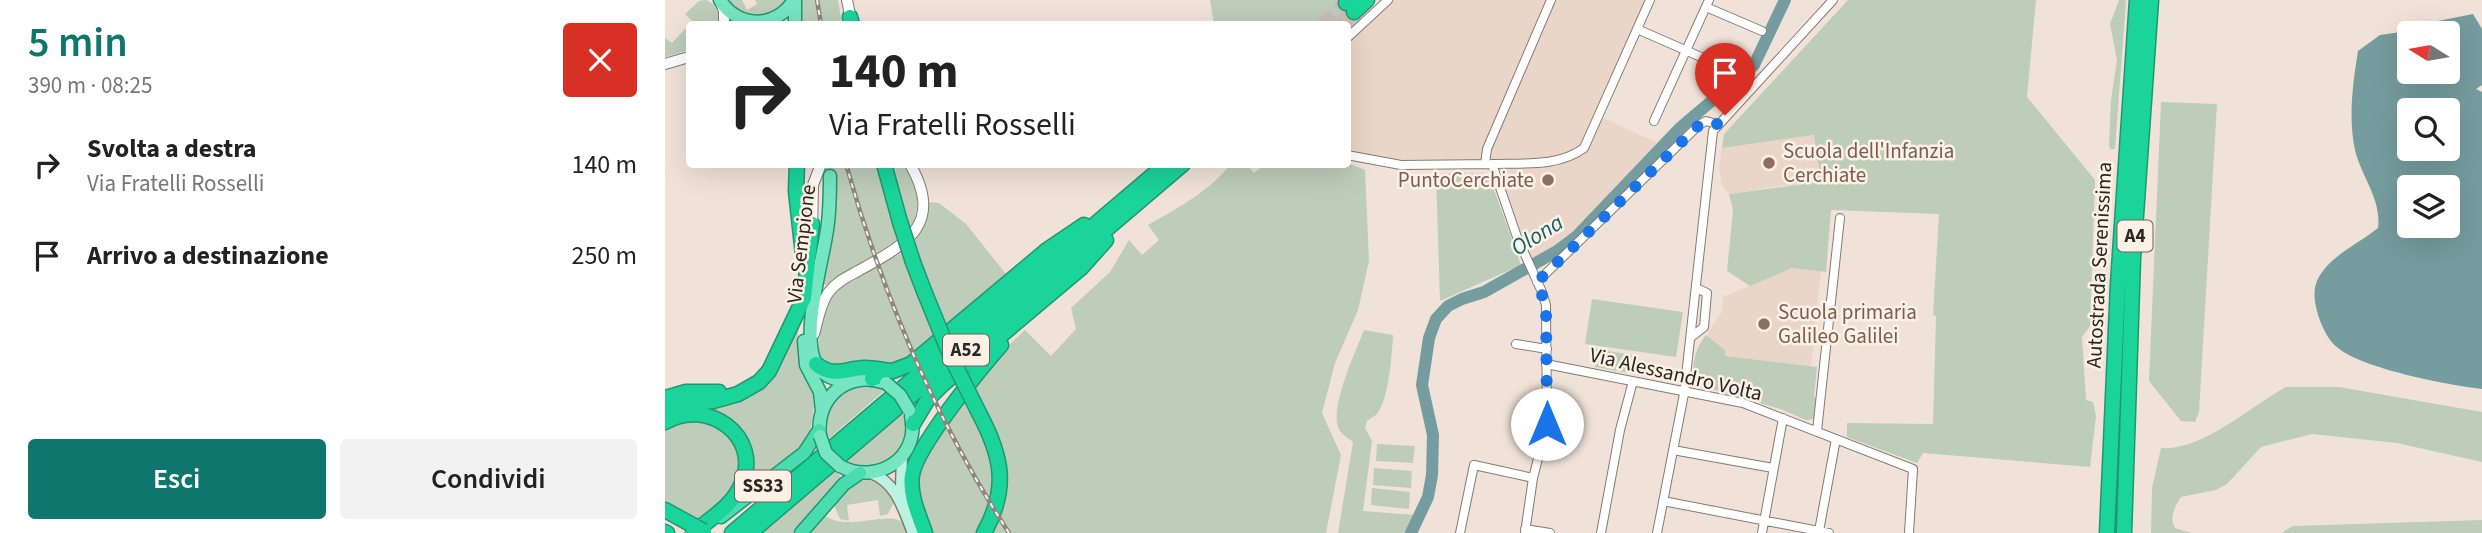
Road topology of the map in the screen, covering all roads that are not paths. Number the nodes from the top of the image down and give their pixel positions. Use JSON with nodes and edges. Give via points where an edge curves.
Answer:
{"nodes":[{"id":1,"x":794,"y":0,"type":"edge"},
{"id":2,"x":1367,"y":0,"type":"edge"},
{"id":3,"x":1388,"y":0,"type":"edge"},
{"id":4,"x":1551,"y":0,"type":"edge"},
{"id":5,"x":1650,"y":0,"type":"edge"},
{"id":6,"x":1833,"y":0,"type":"edge"},
{"id":7,"x":2137,"y":0,"type":"edge"},
{"id":8,"x":2151,"y":0,"type":"edge"},
{"id":9,"x":720,"y":1,"type":"edge"},
{"id":10,"x":1707,"y":3,"type":"edge"},
{"id":11,"x":1350,"y":5,"type":"tunnel mouth"},
{"id":12,"x":724,"y":21,"type":"edge"},
{"id":13,"x":750,"y":21,"type":"edge"},
{"id":14,"x":762,"y":21,"type":"edge"},
{"id":15,"x":794,"y":21,"type":"edge"},
{"id":16,"x":1637,"y":29,"type":"junction"},
{"id":17,"x":1762,"y":31,"type":"dead end"},
{"id":18,"x":1351,"y":34,"type":"edge"},
{"id":19,"x":1687,"y":51,"type":"junction"},
{"id":20,"x":686,"y":58,"type":"edge"},
{"id":21,"x":665,"y":64,"type":"edge"},
{"id":22,"x":1737,"y":75,"type":"dead end"},
{"id":23,"x":1654,"y":121,"type":"dead end"},
{"id":24,"x":1717,"y":124,"type":"junction"},
{"id":25,"x":1351,"y":156,"type":"edge"},
{"id":26,"x":1488,"y":164,"type":"junction"},
{"id":27,"x":797,"y":168,"type":"edge"},
{"id":28,"x":819,"y":168,"type":"tunnel mouth"},
{"id":29,"x":885,"y":168,"type":"edge"},
{"id":30,"x":912,"y":168,"type":"edge"},
{"id":31,"x":1161,"y":168,"type":"edge"},
{"id":32,"x":1178,"y":168,"type":"edge"},
{"id":33,"x":1180,"y":168,"type":"edge"},
{"id":34,"x":829,"y":176,"type":"tunnel mouth"},
{"id":35,"x":1149,"y":179,"type":"junction"},
{"id":36,"x":1840,"y":218,"type":"dead end"},
{"id":37,"x":812,"y":224,"type":"junction"},
{"id":38,"x":1072,"y":275,"type":"junction"},
{"id":39,"x":1537,"y":282,"type":"junction"},
{"id":40,"x":1696,"y":288,"type":"junction"},
{"id":41,"x":789,"y":332,"type":"junction"},
{"id":42,"x":1691,"y":337,"type":"junction"},
{"id":43,"x":808,"y":343,"type":"junction"},
{"id":44,"x":1515,"y":344,"type":"dead end"},
{"id":45,"x":1547,"y":349,"type":"junction"},
{"id":46,"x":781,"y":350,"type":"junction"},
{"id":47,"x":816,"y":364,"type":"junction"},
{"id":48,"x":1546,"y":364,"type":"junction"},
{"id":49,"x":897,"y":371,"type":"junction"},
{"id":50,"x":879,"y":381,"type":"junction"},
{"id":51,"x":1633,"y":381,"type":"junction"},
{"id":52,"x":848,"y":383,"type":"junction"},
{"id":53,"x":1684,"y":391,"type":"junction"},
{"id":54,"x":665,"y":398,"type":"edge"},
{"id":55,"x":665,"y":411,"type":"edge"},
{"id":56,"x":822,"y":411,"type":"junction"},
{"id":57,"x":911,"y":417,"type":"junction"},
{"id":58,"x":1783,"y":418,"type":"junction"},
{"id":59,"x":665,"y":422,"type":"edge"},
{"id":60,"x":1817,"y":431,"type":"junction"},
{"id":61,"x":820,"y":433,"type":"junction"},
{"id":62,"x":1836,"y":439,"type":"junction"},
{"id":63,"x":1673,"y":450,"type":"junction"},
{"id":64,"x":902,"y":456,"type":"junction"},
{"id":65,"x":1773,"y":468,"type":"junction"},
{"id":66,"x":866,"y":473,"type":"junction"},
{"id":67,"x":2127,"y":473,"type":"junction"},
{"id":68,"x":1533,"y":478,"type":"junction"},
{"id":69,"x":1663,"y":501,"type":"junction"},
{"id":70,"x":665,"y":510,"type":"edge"},
{"id":71,"x":1764,"y":521,"type":"junction"},
{"id":72,"x":700,"y":531,"type":"edge"},
{"id":73,"x":1525,"y":531,"type":"edge"},
{"id":74,"x":1819,"y":531,"type":"junction"},
{"id":75,"x":919,"y":532,"type":"edge"},
{"id":76,"x":732,"y":533,"type":"edge"},
{"id":77,"x":750,"y":533,"type":"edge"},
{"id":78,"x":801,"y":533,"type":"edge"},
{"id":79,"x":984,"y":533,"type":"edge"},
{"id":80,"x":1460,"y":533,"type":"edge"},
{"id":81,"x":1550,"y":533,"type":"edge"},
{"id":82,"x":1601,"y":533,"type":"edge"},
{"id":83,"x":1657,"y":533,"type":"edge"},
{"id":84,"x":1762,"y":533,"type":"edge"},
{"id":85,"x":1829,"y":533,"type":"edge"},
{"id":86,"x":1909,"y":533,"type":"edge"},
{"id":87,"x":2105,"y":533,"type":"edge"},
{"id":88,"x":2124,"y":533,"type":"edge"},
{"id":89,"x":2130,"y":533,"type":"edge"}],
"edges":[{"from":1,"to":14,"type":"main road","via":[[783,13]]},
{"from":1,"to":15,"type":"main road"},
{"from":2,"to":11,"type":"highway"},
{"from":3,"to":18,"type":"street"},
{"from":4,"to":26,"type":"street","via":[[1487,149]]},
{"from":5,"to":16,"type":"street"},
{"from":6,"to":24,"type":"street"},
{"from":7,"to":87,"type":"highway","name":"Autostrada Serenissima","number":"A4"},
{"from":8,"to":67,"type":"highway","name":"Autostrada Serenissima","number":"A4","via":[[2133,258]]},
{"from":9,"to":12,"type":"street"},
{"from":9,"to":13,"type":"main road","via":[[737,17]]},
{"from":10,"to":17,"type":"street"},
{"from":10,"to":19,"type":"street"},
{"from":16,"to":19,"type":"street"},
{"from":16,"to":26,"type":"street","via":[[1584,148],[1559,160]]},
{"from":19,"to":22,"type":"street"},
{"from":19,"to":23,"type":"street"},
{"from":20,"to":21,"type":"street"},
{"from":24,"to":39,"type":"street","via":[[1706,121],[1699,125]]},
{"from":24,"to":40,"type":"street","via":[[1712,135]]},
{"from":25,"to":26,"type":"street","via":[[1401,165]]},
{"from":26,"to":39,"type":"street"},
{"from":27,"to":41,"type":"highway","via":[[802,278]]},
{"from":28,"to":37,"type":"street","via":[[813,185]]},
{"from":29,"to":79,"type":"highway","bridge":true,"via":[[924,291],[996,447],[1000,488]]},
{"from":30,"to":43,"type":"street","via":[[923,198],[919,225],[900,247],[832,288]]},
{"from":31,"to":35,"type":"highway","number":"A52"},
{"from":32,"to":77,"type":"highway","number":"A52"},
{"from":33,"to":38,"type":"highway"},
{"from":34,"to":43,"type":"main road","name":"Via Sempione","via":[[828,223]]},
{"from":35,"to":49,"type":"highway","via":[[1047,250]]},
{"from":35,"to":76,"type":"highway","number":"A52"},
{"from":36,"to":60,"type":"street"},
{"from":37,"to":41,"type":"highway","via":[[805,290]]},
{"from":37,"to":43,"type":"street"},
{"from":38,"to":57,"type":"highway"},
{"from":38,"to":75,"type":"highway","via":[[993,354],[919,454],[911,484]]},
{"from":39,"to":45,"type":"street","via":[[1546,305]]},
{"from":40,"to":42,"type":"street"},
{"from":40,"to":42,"type":"street","via":[[1707,293],[1707,310],[1704,327]]},
{"from":41,"to":46,"type":"highway"},
{"from":42,"to":53,"type":"street"},
{"from":43,"to":47,"type":"main road","name":"Via Sempione"},
{"from":43,"to":56,"type":"main road","name":"Via Sempione","via":[[806,365],[820,392]]},
{"from":44,"to":45,"type":"street"},
{"from":45,"to":48,"type":"street"},
{"from":46,"to":54,"type":"highway","via":[[763,372],[741,388]]},
{"from":46,"to":55,"type":"highway","via":[[764,377],[746,390]]},
{"from":47,"to":49,"type":"highway","via":[[837,373],[865,368]]},
{"from":47,"to":52,"type":"main road","via":[[825,375]]},
{"from":48,"to":51,"type":"street","name":"Via Alessandro Volta"},
{"from":48,"to":68,"type":"street","via":[[1546,431]]},
{"from":49,"to":50,"type":"highway"},
{"from":50,"to":52,"type":"main road"},
{"from":50,"to":57,"type":"main road","bridge":true,"via":[[897,390]]},
{"from":51,"to":53,"type":"street","name":"Via Alessandro Volta"},
{"from":51,"to":82,"type":"street"},
{"from":52,"to":56,"type":"main road","via":[[832,393]]},
{"from":53,"to":58,"type":"street","name":"Via Alessandro Volta","via":[[1743,403]]},
{"from":53,"to":63,"type":"street"},
{"from":56,"to":61,"type":"main road"},
{"from":57,"to":64,"type":"main road","via":[[909,444]]},
{"from":58,"to":60,"type":"street","name":"Via Alessandro Volta"},
{"from":58,"to":65,"type":"street"},
{"from":59,"to":72,"type":"highway","via":[[685,414],[713,416],[728,426],[743,449],[745,475],[738,492]]},
{"from":60,"to":62,"type":"street","name":"Via Alessandro Volta"},
{"from":61,"to":66,"type":"main road","bridge":true,"via":[[826,453],[840,466]]},
{"from":61,"to":72,"type":"highway","number":"SS33","via":[[804,453]]},
{"from":62,"to":74,"type":"street"},
{"from":62,"to":86,"type":"street","name":"Via Alessandro Volta","via":[[1913,469]]},
{"from":63,"to":65,"type":"street"},
{"from":63,"to":69,"type":"street"},
{"from":64,"to":66,"type":"main road","number":"SS33","via":[[888,468]]},
{"from":64,"to":75,"type":"main road","via":[[901,487]]},
{"from":65,"to":71,"type":"street"},
{"from":66,"to":75,"type":"main road","via":[[881,477],[894,489]]},
{"from":66,"to":78,"type":"highway","number":"SS33","via":[[844,484]]},
{"from":67,"to":88,"type":"highway","name":"Autostrada Serenissima","number":"A4"},
{"from":67,"to":89,"type":"highway"},
{"from":68,"to":73,"type":"street"},
{"from":68,"to":80,"type":"street","via":[[1474,465]]},
{"from":69,"to":71,"type":"street"},
{"from":69,"to":83,"type":"street"},
{"from":70,"to":72,"type":"highway"},
{"from":71,"to":74,"type":"street"},
{"from":71,"to":84,"type":"street"},
{"from":73,"to":81,"type":"street"},
{"from":74,"to":85,"type":"street"}]}
